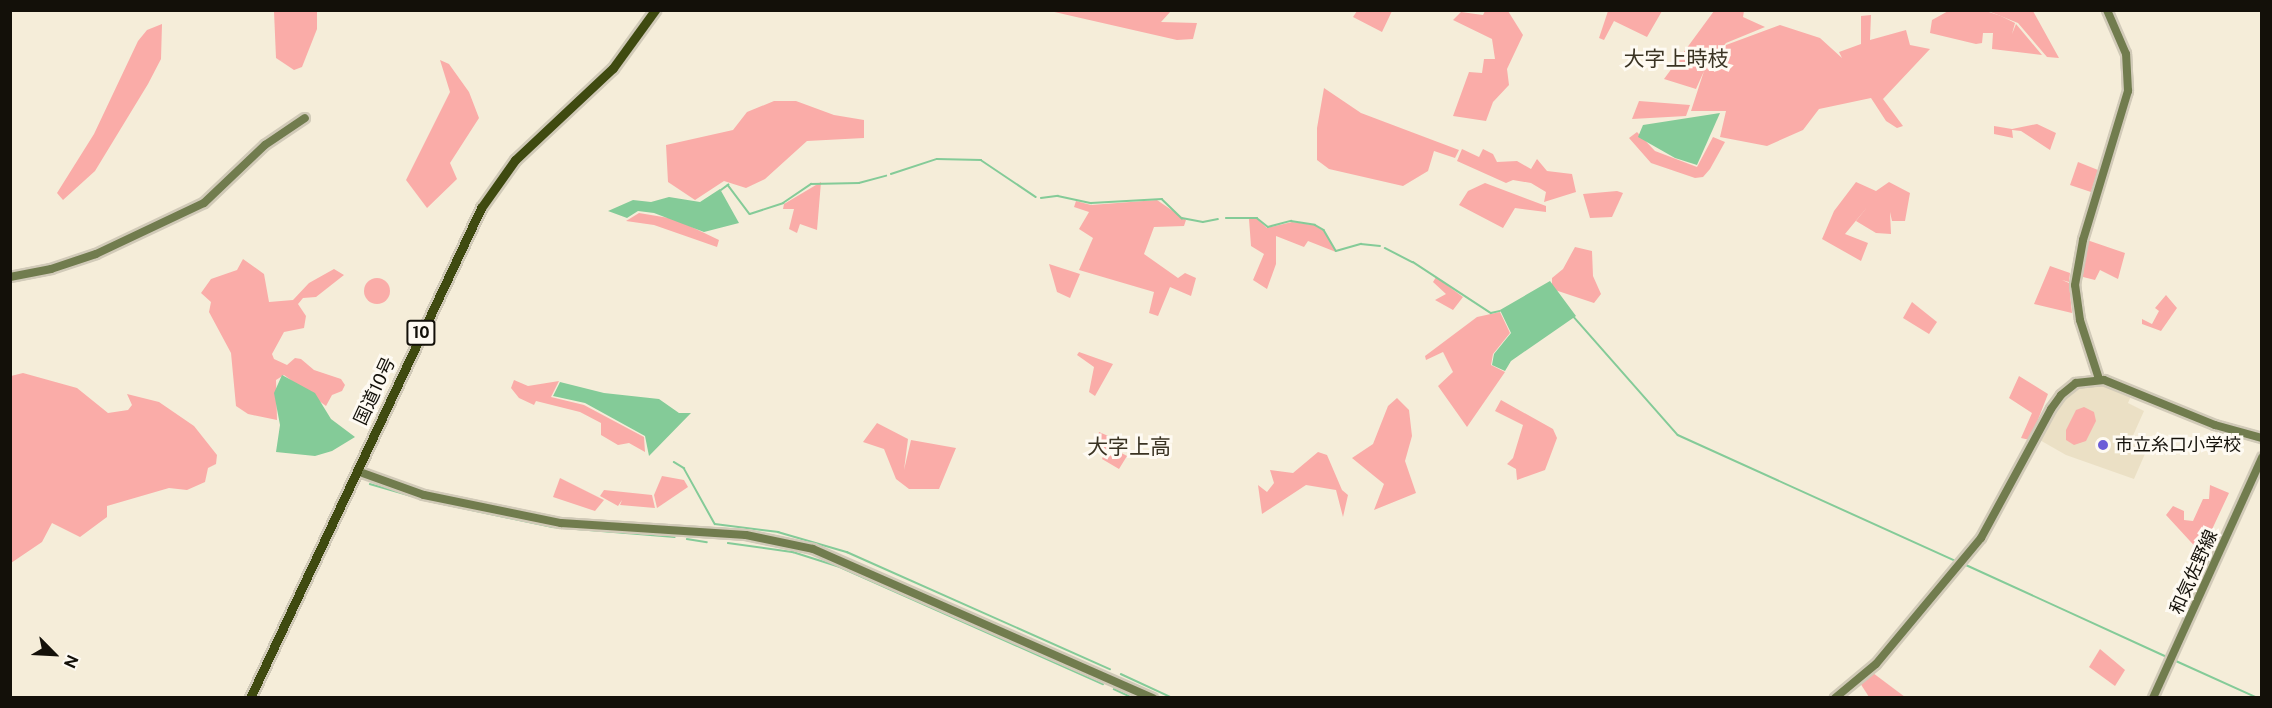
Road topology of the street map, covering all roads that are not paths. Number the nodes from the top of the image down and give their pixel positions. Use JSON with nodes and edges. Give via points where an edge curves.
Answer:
{"nodes":[{"id":1,"x":655,"y":10,"type":"edge"},
{"id":2,"x":2107,"y":10,"type":"edge"},
{"id":3,"x":305,"y":118,"type":"dead end"},
{"id":4,"x":10,"y":277,"type":"edge"},
{"id":5,"x":2099,"y":379,"type":"junction"},
{"id":6,"x":2262,"y":438,"type":"edge"},
{"id":7,"x":2262,"y":458,"type":"edge"},
{"id":8,"x":357,"y":471,"type":"junction"},
{"id":9,"x":250,"y":698,"type":"edge"},
{"id":10,"x":1154,"y":698,"type":"edge"},
{"id":11,"x":1835,"y":698,"type":"edge"},
{"id":12,"x":2154,"y":698,"type":"edge"}],
"edges":[{"from":1,"to":8,"type":"highway","name":"国道10号","number":"10","via":[[613,68],[523,151],[486,199]]},
{"from":2,"to":5,"type":"street","via":[[2126,54],[2128,91],[2083,240],[2075,285],[2080,320]]},
{"from":3,"to":4,"type":"street","via":[[265,145],[204,203],[96,254],[41,272]]},
{"from":5,"to":6,"type":"street","via":[[2215,425]]},
{"from":5,"to":11,"type":"street","via":[[2076,383],[2061,395],[1980,538],[1876,664]]},
{"from":7,"to":12,"type":"street","name":"和気佐野線"},
{"from":8,"to":9,"type":"highway","name":"国道10号","number":"10"},
{"from":8,"to":10,"type":"street","via":[[424,495],[561,523],[746,535],[813,549]]}]}
